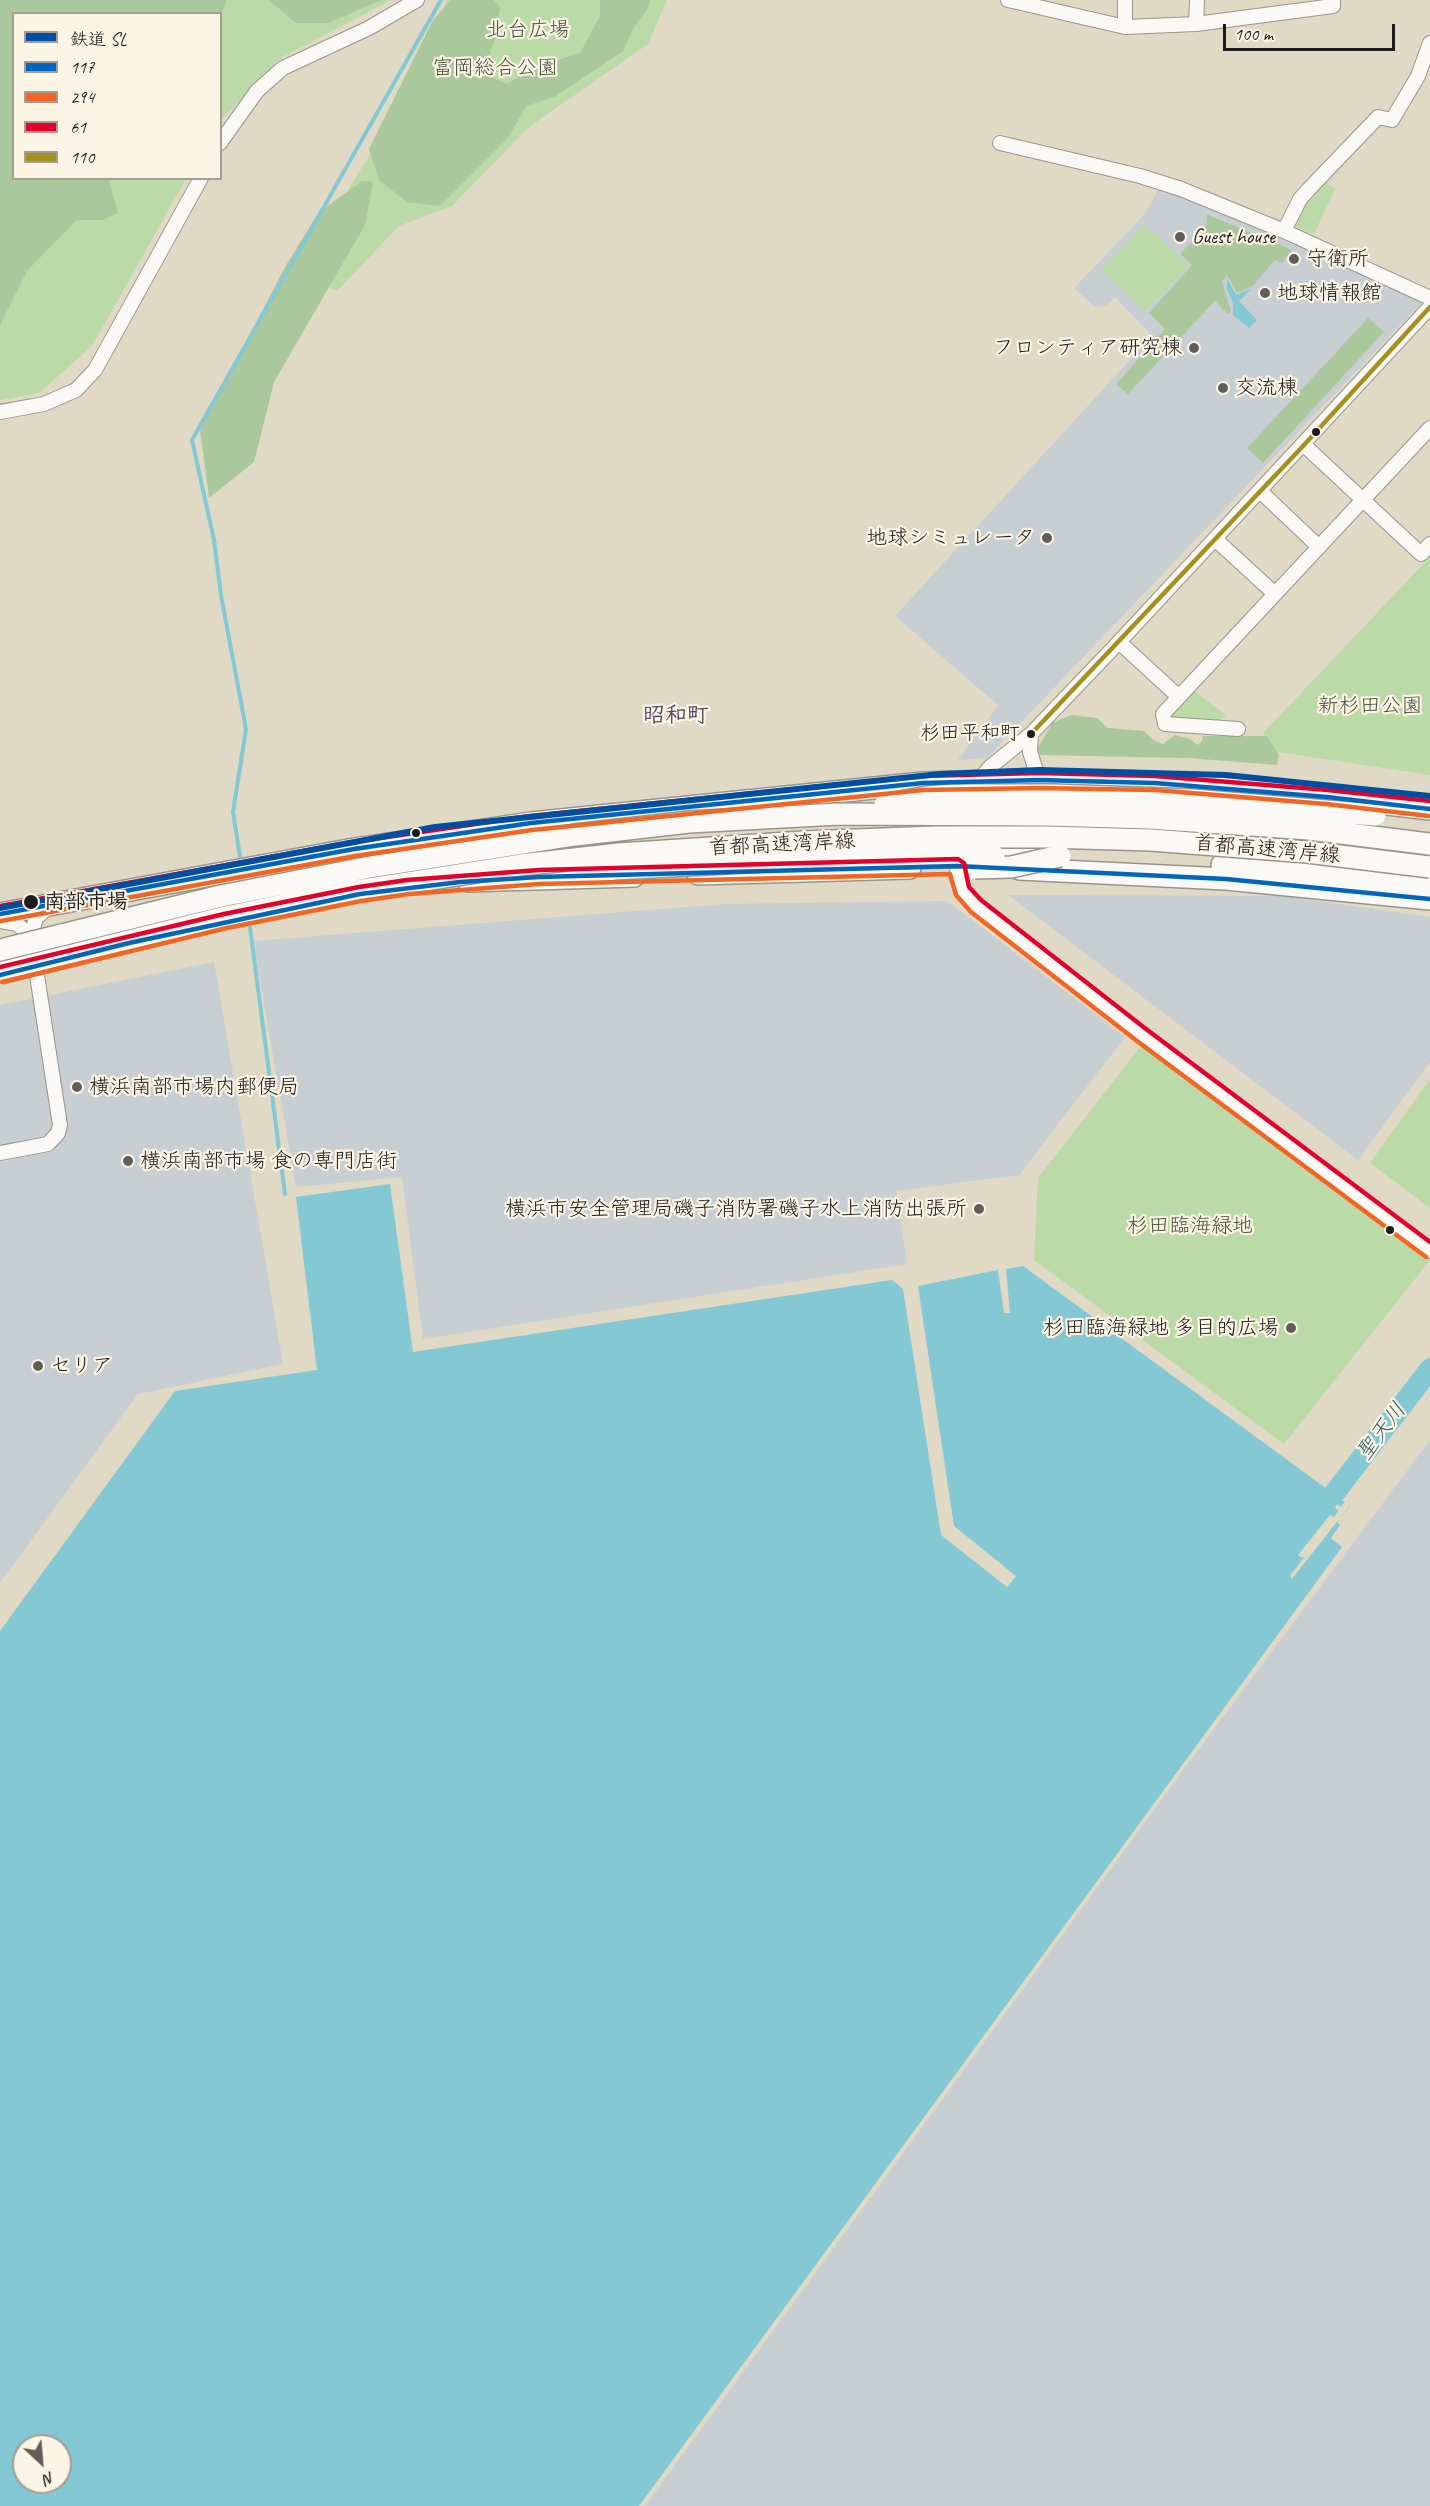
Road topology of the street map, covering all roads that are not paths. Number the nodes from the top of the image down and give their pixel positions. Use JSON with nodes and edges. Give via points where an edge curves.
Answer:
{"nodes":[{"id":1,"x":417,"y":0,"type":"edge"},
{"id":2,"x":1008,"y":0,"type":"edge"},
{"id":3,"x":1125,"y":0,"type":"edge"},
{"id":4,"x":1197,"y":0,"type":"edge"},
{"id":5,"x":1333,"y":0,"type":"edge"},
{"id":6,"x":1052,"y":5,"type":"edge"},
{"id":7,"x":1196,"y":24,"type":"junction"},
{"id":8,"x":1125,"y":27,"type":"junction"},
{"id":9,"x":1430,"y":43,"type":"edge"},
{"id":10,"x":222,"y":140,"type":"edge"},
{"id":11,"x":1000,"y":143,"type":"dead end"},
{"id":12,"x":200,"y":180,"type":"edge"},
{"id":13,"x":1284,"y":231,"type":"junction"},
{"id":14,"x":1430,"y":298,"type":"edge"},
{"id":15,"x":1430,"y":307,"type":"edge"},
{"id":16,"x":0,"y":411,"type":"edge"},
{"id":17,"x":1430,"y":428,"type":"edge"},
{"id":18,"x":1304,"y":445,"type":"junction"},
{"id":19,"x":1260,"y":491,"type":"junction"},
{"id":20,"x":1363,"y":500,"type":"junction"},
{"id":21,"x":1215,"y":539,"type":"junction"},
{"id":22,"x":1430,"y":544,"type":"edge"},
{"id":23,"x":1319,"y":547,"type":"junction"},
{"id":24,"x":1275,"y":594,"type":"junction"},
{"id":25,"x":1119,"y":642,"type":"junction"},
{"id":26,"x":1179,"y":697,"type":"junction"},
{"id":27,"x":1238,"y":729,"type":"dead end"},
{"id":28,"x":1032,"y":734,"type":"junction"},
{"id":29,"x":1039,"y":780,"type":"junction"},
{"id":30,"x":978,"y":781,"type":"junction"},
{"id":31,"x":1430,"y":809,"type":"edge"},
{"id":32,"x":838,"y":814,"type":"junction"},
{"id":33,"x":1430,"y":822,"type":"edge"},
{"id":34,"x":1430,"y":844,"type":"edge"},
{"id":35,"x":957,"y":866,"type":"junction"},
{"id":36,"x":1430,"y":867,"type":"edge"},
{"id":37,"x":435,"y":879,"type":"junction"},
{"id":38,"x":1430,"y":886,"type":"edge"},
{"id":39,"x":1430,"y":899,"type":"edge"},
{"id":40,"x":51,"y":904,"type":"junction"},
{"id":41,"x":0,"y":914,"type":"edge"},
{"id":42,"x":0,"y":921,"type":"edge"},
{"id":43,"x":31,"y":936,"type":"junction"},
{"id":44,"x":0,"y":950,"type":"edge"},
{"id":45,"x":35,"y":966,"type":"junction"},
{"id":46,"x":0,"y":974,"type":"edge"},
{"id":47,"x":0,"y":1154,"type":"edge"},
{"id":48,"x":1430,"y":1251,"type":"edge"}],
"edges":[{"from":1,"to":10,"type":"street","via":[[283,68],[257,91]]},
{"from":2,"to":6,"type":"street"},
{"from":3,"to":8,"type":"street"},
{"from":4,"to":7,"type":"street"},
{"from":5,"to":7,"type":"street","via":[[1333,6]]},
{"from":6,"to":8,"type":"street"},
{"from":7,"to":8,"type":"street"},
{"from":9,"to":13,"type":"street","via":[[1418,76],[1392,120],[1378,117],[1309,189]]},
{"from":11,"to":13,"type":"street","via":[[1140,176]]},
{"from":12,"to":16,"type":"street","via":[[95,370],[76,390],[44,404]]},
{"from":13,"to":14,"type":"street"},
{"from":15,"to":18,"type":"street"},
{"from":17,"to":20,"type":"street"},
{"from":18,"to":19,"type":"street"},
{"from":18,"to":20,"type":"street"},
{"from":19,"to":21,"type":"street"},
{"from":19,"to":23,"type":"street"},
{"from":20,"to":22,"type":"street","via":[[1421,554]]},
{"from":20,"to":23,"type":"street"},
{"from":21,"to":24,"type":"street"},
{"from":21,"to":25,"type":"street"},
{"from":23,"to":24,"type":"street"},
{"from":24,"to":26,"type":"street"},
{"from":25,"to":26,"type":"street"},
{"from":25,"to":28,"type":"street"},
{"from":26,"to":27,"type":"street","via":[[1163,714],[1165,724]]},
{"from":28,"to":29,"type":"street","via":[[1030,752]]},
{"from":28,"to":30,"type":"street"},
{"from":29,"to":30,"type":"highway"},
{"from":29,"to":31,"type":"highway","via":[[1230,789]]},
{"from":30,"to":35,"type":"street"},
{"from":30,"to":40,"type":"highway","via":[[922,783],[531,823],[354,849]]},
{"from":32,"to":33,"type":"highway","bridge":true,"via":[[927,797],[1053,795],[1193,800]]},
{"from":32,"to":34,"type":"highway","name":"首都高速湾岸線","bridge":true,"via":[[1150,818],[1309,829]]},
{"from":32,"to":44,"type":"highway","name":"首都高速湾岸線","bridge":true,"via":[[689,822],[466,851],[221,896]]},
{"from":35,"to":39,"type":"highway","via":[[1226,879]]},
{"from":35,"to":45,"type":"highway","via":[[539,877],[429,885],[292,906]]},
{"from":35,"to":48,"type":"street","via":[[962,891],[976,906]]},
{"from":36,"to":37,"type":"highway","name":"首都高速湾岸線","bridge":true,"via":[[1307,852],[1151,840],[937,837],[619,854]]},
{"from":37,"to":38,"type":"highway","bridge":true,"via":[[782,860],[1060,856],[1267,868]]},
{"from":37,"to":46,"type":"highway","name":"首都高速湾岸線","bridge":true,"via":[[226,917]]},
{"from":40,"to":41,"type":"highway"},
{"from":40,"to":43,"type":"street","via":[[36,918]]},
{"from":42,"to":43,"type":"street","via":[[17,924]]},
{"from":43,"to":45,"type":"street"},
{"from":45,"to":46,"type":"highway"},
{"from":45,"to":47,"type":"street","via":[[60,1125],[48,1144]]}]}
